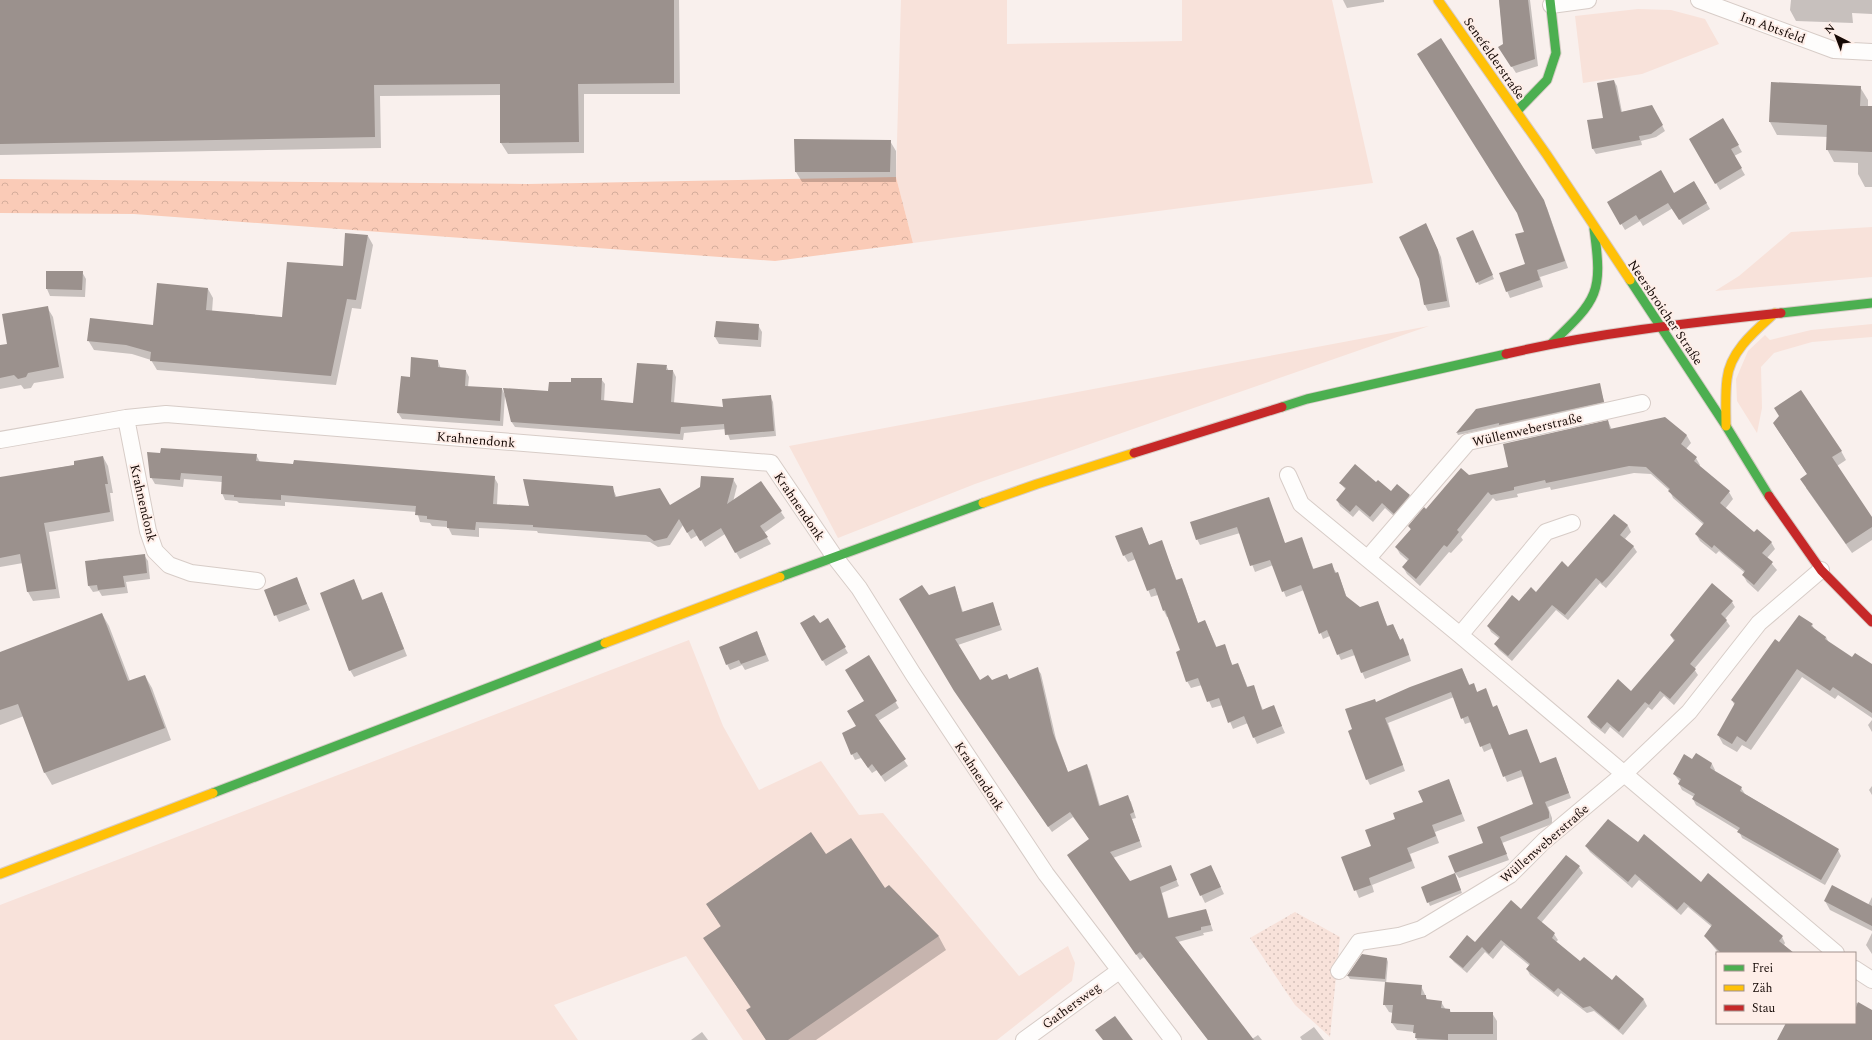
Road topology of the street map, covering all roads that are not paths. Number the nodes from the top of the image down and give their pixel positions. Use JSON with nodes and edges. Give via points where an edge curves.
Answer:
{"nodes":[{"id":1,"x":1438,"y":0,"type":"edge"},
{"id":2,"x":1588,"y":0,"type":"edge"},
{"id":3,"x":1699,"y":0,"type":"edge"},
{"id":4,"x":1551,"y":3,"type":"edge"},
{"id":5,"x":1872,"y":52,"type":"edge"},
{"id":6,"x":1517,"y":111,"type":"junction"},
{"id":7,"x":1594,"y":228,"type":"junction"},
{"id":8,"x":1872,"y":303,"type":"edge"},
{"id":9,"x":1775,"y":313,"type":"junction"},
{"id":10,"x":1661,"y":328,"type":"junction"},
{"id":11,"x":1552,"y":343,"type":"junction"},
{"id":12,"x":1642,"y":403,"type":"dead end"},
{"id":13,"x":126,"y":418,"type":"junction"},
{"id":14,"x":1726,"y":426,"type":"junction"},
{"id":15,"x":0,"y":440,"type":"edge"},
{"id":16,"x":1288,"y":475,"type":"dead end"},
{"id":17,"x":1572,"y":523,"type":"dead end"},
{"id":18,"x":834,"y":556,"type":"junction"},
{"id":19,"x":1368,"y":558,"type":"junction"},
{"id":20,"x":1821,"y":570,"type":"junction"},
{"id":21,"x":257,"y":581,"type":"dead end"},
{"id":22,"x":1872,"y":622,"type":"edge"},
{"id":23,"x":1460,"y":635,"type":"junction"},
{"id":24,"x":1624,"y":774,"type":"junction"},
{"id":25,"x":0,"y":874,"type":"edge"},
{"id":26,"x":1835,"y":952,"type":"edge"},
{"id":27,"x":1856,"y":970,"type":"edge"},
{"id":28,"x":1119,"y":971,"type":"junction"},
{"id":29,"x":1339,"y":971,"type":"dead end"},
{"id":30,"x":1872,"y":980,"type":"edge"},
{"id":31,"x":1024,"y":1040,"type":"edge"},
{"id":32,"x":1173,"y":1040,"type":"edge"}],
"edges":[{"from":1,"to":6,"type":"main road","name":"Senefelderstraße"},
{"from":2,"to":4,"type":"street"},
{"from":3,"to":5,"type":"street","name":"Im Abtsfeld","via":[[1834,50]]},
{"from":4,"to":6,"type":"main road","via":[[1556,53],[1554,60],[1547,80]]},
{"from":6,"to":7,"type":"main road","name":"Neersbroicher Straße"},
{"from":7,"to":10,"type":"main road","name":"Neersbroicher Straße"},
{"from":7,"to":11,"type":"main road","via":[[1598,279],[1594,295]]},
{"from":8,"to":9,"type":"main road"},
{"from":9,"to":10,"type":"main road"},
{"from":9,"to":14,"type":"main road","via":[[1749,338],[1734,360],[1727,378]]},
{"from":10,"to":11,"type":"main road"},
{"from":10,"to":14,"type":"main road","name":"Neersbroicher Straße"},
{"from":11,"to":18,"type":"main road","via":[[1307,399],[1037,484]]},
{"from":12,"to":19,"type":"street","name":"Wüllenweberstraße","via":[[1468,442]]},
{"from":13,"to":15,"type":"street","name":"Krahnendonk"},
{"from":13,"to":18,"type":"street","name":"Krahnendonk","via":[[166,414],[229,418],[771,463]]},
{"from":13,"to":21,"type":"street","name":"Krahnendonk","via":[[148,531],[155,551],[169,565],[191,573]]},
{"from":14,"to":20,"type":"main road","name":"Neersbroicher Straße","via":[[1768,494]]},
{"from":16,"to":19,"type":"street","via":[[1301,504]]},
{"from":17,"to":23,"type":"street","via":[[1546,532]]},
{"from":18,"to":25,"type":"main road"},
{"from":18,"to":28,"type":"street","name":"Krahnendonk","via":[[859,588],[1046,874]]},
{"from":19,"to":23,"type":"street"},
{"from":20,"to":22,"type":"main road","name":"Neersbroicher Straße"},
{"from":20,"to":24,"type":"street","name":"Wüllenweberstraße","via":[[1759,623],[1689,712]]},
{"from":23,"to":24,"type":"street"},
{"from":24,"to":26,"type":"street"},
{"from":24,"to":29,"type":"street","name":"Wüllenweberstraße","via":[[1544,841],[1510,875],[1421,930],[1359,942]]},
{"from":27,"to":30,"type":"street"},
{"from":28,"to":31,"type":"street","name":"Gathersweg"},
{"from":28,"to":32,"type":"street","name":"Krahnendonk"}]}
